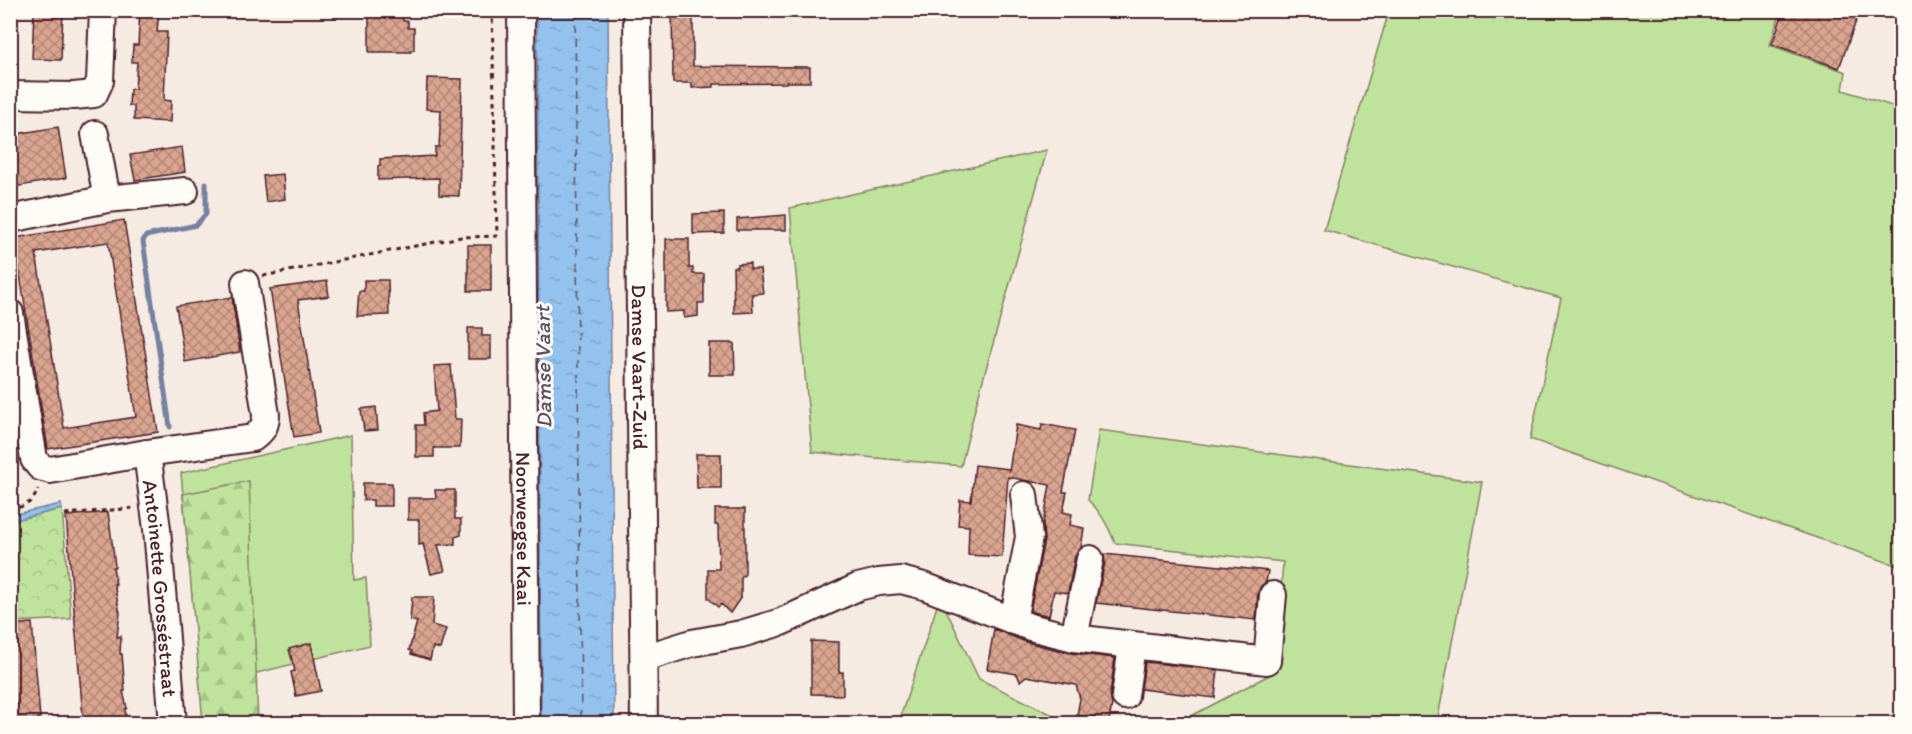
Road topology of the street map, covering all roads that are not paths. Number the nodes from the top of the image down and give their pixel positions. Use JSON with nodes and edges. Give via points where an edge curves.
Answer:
{"nodes":[{"id":1,"x":103,"y":10,"type":"edge"},
{"id":2,"x":521,"y":10,"type":"edge"},
{"id":3,"x":637,"y":10,"type":"edge"},
{"id":4,"x":10,"y":95,"type":"edge"},
{"id":5,"x":95,"y":135,"type":"dead end"},
{"id":6,"x":185,"y":191,"type":"dead end"},
{"id":7,"x":107,"y":199,"type":"junction"},
{"id":8,"x":10,"y":220,"type":"edge"},
{"id":9,"x":245,"y":283,"type":"road end"},
{"id":10,"x":10,"y":313,"type":"edge"},
{"id":11,"x":147,"y":453,"type":"junction"},
{"id":12,"x":1024,"y":495,"type":"dead end"},
{"id":13,"x":1090,"y":559,"type":"dead end"},
{"id":14,"x":1273,"y":595,"type":"dead end"},
{"id":15,"x":1013,"y":621,"type":"junction"},
{"id":16,"x":1074,"y":638,"type":"junction"},
{"id":17,"x":1132,"y":646,"type":"junction"},
{"id":18,"x":644,"y":658,"type":"junction"},
{"id":19,"x":1125,"y":696,"type":"dead end"},
{"id":20,"x":173,"y":723,"type":"edge"},
{"id":21,"x":526,"y":723,"type":"edge"},
{"id":22,"x":644,"y":723,"type":"edge"}],
"edges":[{"from":1,"to":4,"type":"street","via":[[100,81],[94,94]]},
{"from":2,"to":21,"type":"street","name":"Noorweegse Kaai"},
{"from":3,"to":18,"type":"street","name":"Damse Vaart-Zuid"},
{"from":5,"to":7,"type":"street"},
{"from":6,"to":7,"type":"street"},
{"from":7,"to":8,"type":"street"},
{"from":9,"to":11,"type":"street","via":[[266,424],[253,438]]},
{"from":10,"to":11,"type":"street","via":[[34,459],[40,467],[50,470]]},
{"from":11,"to":20,"type":"street","name":"Antoinette Grosséstraat"},
{"from":12,"to":15,"type":"street","via":[[1029,537]]},
{"from":13,"to":16,"type":"street"},
{"from":14,"to":17,"type":"street","via":[[1267,661]]},
{"from":15,"to":16,"type":"street"},
{"from":15,"to":18,"type":"street","via":[[924,586],[902,580],[879,582],[858,587],[782,622]]},
{"from":16,"to":17,"type":"street"},
{"from":17,"to":19,"type":"street"},
{"from":18,"to":22,"type":"street","name":"Damse Vaart-Zuid"}]}
